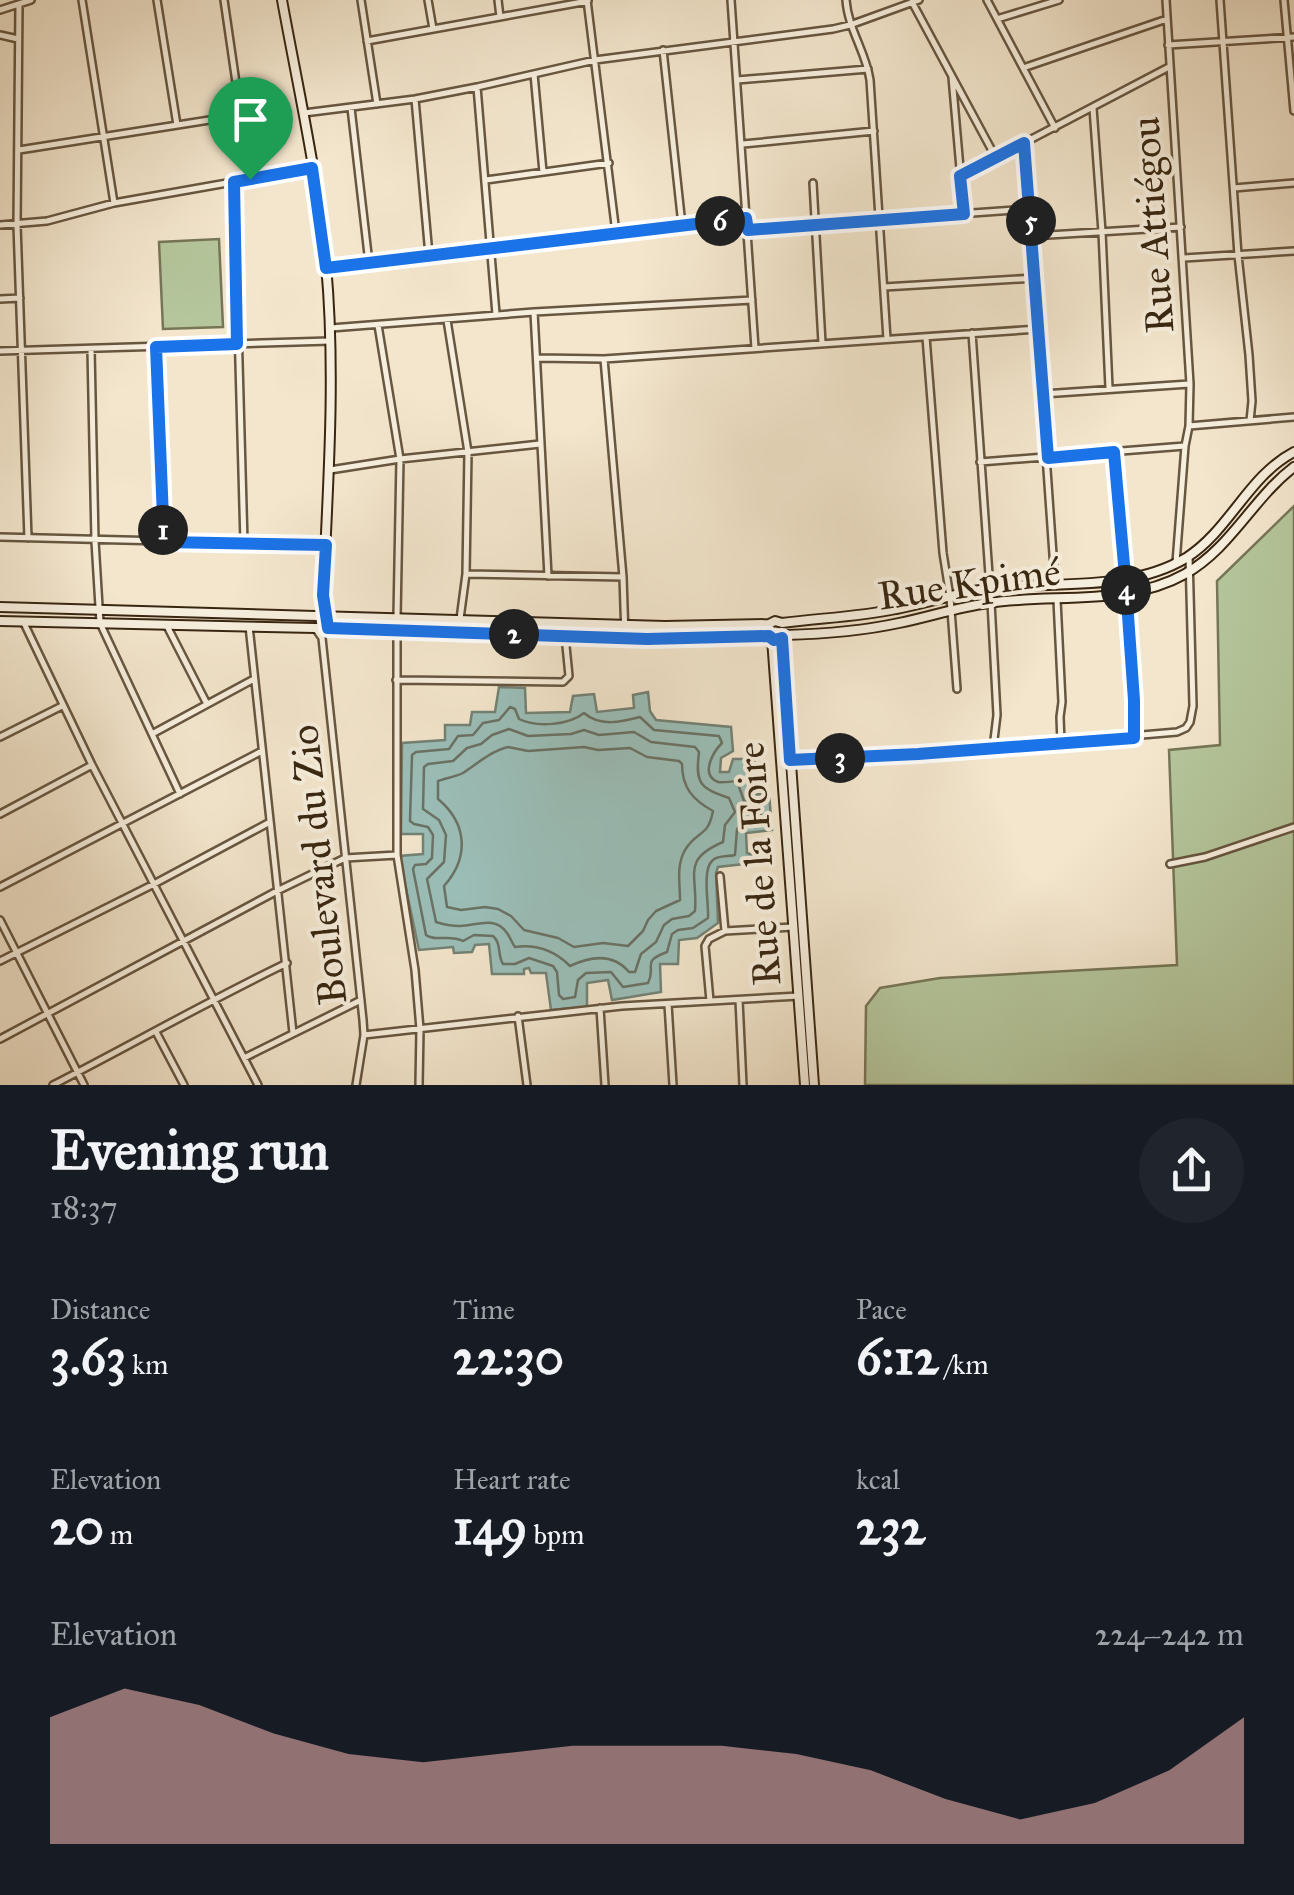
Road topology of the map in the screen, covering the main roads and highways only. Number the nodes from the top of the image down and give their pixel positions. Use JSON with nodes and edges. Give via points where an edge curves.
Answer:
{"nodes":[{"id":1,"x":282,"y":0,"type":"edge"},
{"id":2,"x":1294,"y":452,"type":"edge"},
{"id":3,"x":1294,"y":467,"type":"edge"},
{"id":4,"x":323,"y":595,"type":"junction"},
{"id":5,"x":0,"y":606,"type":"edge"},
{"id":6,"x":316,"y":614,"type":"junction"},
{"id":7,"x":328,"y":615,"type":"junction"},
{"id":8,"x":0,"y":620,"type":"edge"},
{"id":9,"x":782,"y":623,"type":"junction"},
{"id":10,"x":770,"y":624,"type":"junction"},
{"id":11,"x":315,"y":628,"type":"junction"},
{"id":12,"x":328,"y":628,"type":"junction"},
{"id":13,"x":777,"y":637,"type":"junction"},
{"id":14,"x":803,"y":996,"type":"junction"},
{"id":15,"x":805,"y":1085,"type":"edge"},
{"id":16,"x":814,"y":1085,"type":"edge"}],
"edges":[{"from":1,"to":4,"type":"main road","via":[[326,268]]},
{"from":2,"to":9,"type":"main road","via":[[1268,469],[1189,556],[1126,580],[990,588],[884,611]]},
{"from":3,"to":13,"type":"main road","name":"Rue Kpimé","via":[[1189,572],[1155,587],[991,602],[872,628]]},
{"from":4,"to":6,"type":"main road"},
{"from":4,"to":7,"type":"main road"},
{"from":5,"to":6,"type":"main road"},
{"from":6,"to":7,"type":"main road"},
{"from":6,"to":11,"type":"main road"},
{"from":7,"to":10,"type":"main road"},
{"from":7,"to":12,"type":"main road"},
{"from":8,"to":11,"type":"main road","name":"Rue Kpimé"},
{"from":9,"to":10,"type":"main road"},
{"from":9,"to":13,"type":"main road","via":[[786,629]]},
{"from":10,"to":13,"type":"main road","via":[[767,630]]},
{"from":11,"to":12,"type":"main road","name":"Rue Kpimé"},
{"from":12,"to":13,"type":"main road","name":"Rue Kpimé"},
{"from":13,"to":14,"type":"main road"},
{"from":13,"to":14,"type":"main road","name":"Rue de la Foire","via":[[793,928]]},
{"from":14,"to":15,"type":"main road","name":"Rue de la Foire"},
{"from":14,"to":16,"type":"main road"}]}
